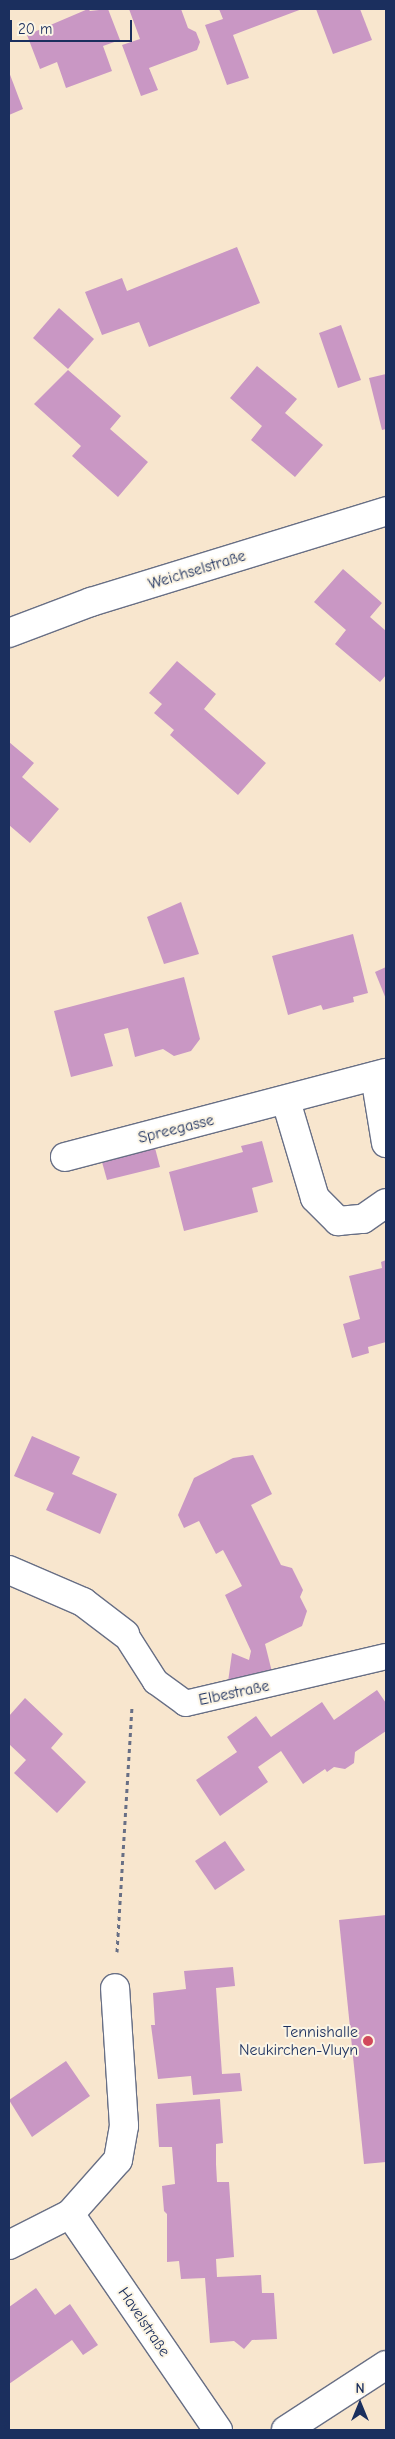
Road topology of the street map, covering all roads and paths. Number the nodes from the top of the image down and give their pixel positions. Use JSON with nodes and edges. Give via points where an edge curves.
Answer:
{"nodes":[{"id":1,"x":386,"y":511,"type":"edge"},
{"id":2,"x":9,"y":633,"type":"edge"},
{"id":3,"x":381,"y":1074,"type":"edge"},
{"id":4,"x":286,"y":1101,"type":"junction"},
{"id":5,"x":386,"y":1143,"type":"edge"},
{"id":6,"x":66,"y":1157,"type":"dead end"},
{"id":7,"x":386,"y":1203,"type":"edge"},
{"id":8,"x":9,"y":1570,"type":"edge"},
{"id":9,"x":125,"y":1634,"type":"joint"},
{"id":10,"x":386,"y":1656,"type":"edge"},
{"id":11,"x":131,"y":1696,"type":"dead end"},
{"id":12,"x":115,"y":1988,"type":"joint"},
{"id":13,"x":70,"y":2214,"type":"junction"},
{"id":14,"x":9,"y":2245,"type":"edge"},
{"id":15,"x":386,"y":2365,"type":"edge"},
{"id":16,"x":218,"y":2430,"type":"edge"},
{"id":17,"x":286,"y":2430,"type":"edge"}],
"edges":[{"from":1,"to":2,"type":"street","name":"Weichselstraße","via":[[91,602]]},
{"from":3,"to":4,"type":"street","name":"Spreegasse"},
{"from":3,"to":5,"type":"street","name":"Spreegasse"},
{"from":4,"to":6,"type":"street","name":"Spreegasse"},
{"from":4,"to":7,"type":"street","via":[[315,1198],[338,1221],[363,1219]]},
{"from":8,"to":9,"type":"street","name":"Elbestraße","via":[[83,1602]]},
{"from":9,"to":10,"type":"lane","name":"Elbestraße","via":[[155,1681],[185,1703]]},
{"from":11,"to":12,"type":"path","via":[[130,1770]]},
{"from":12,"to":13,"type":"street","via":[[124,2126],[118,2160]]},
{"from":13,"to":14,"type":"street"},
{"from":13,"to":16,"type":"street","name":"Havelstraße"},
{"from":15,"to":17,"type":"street"}]}
